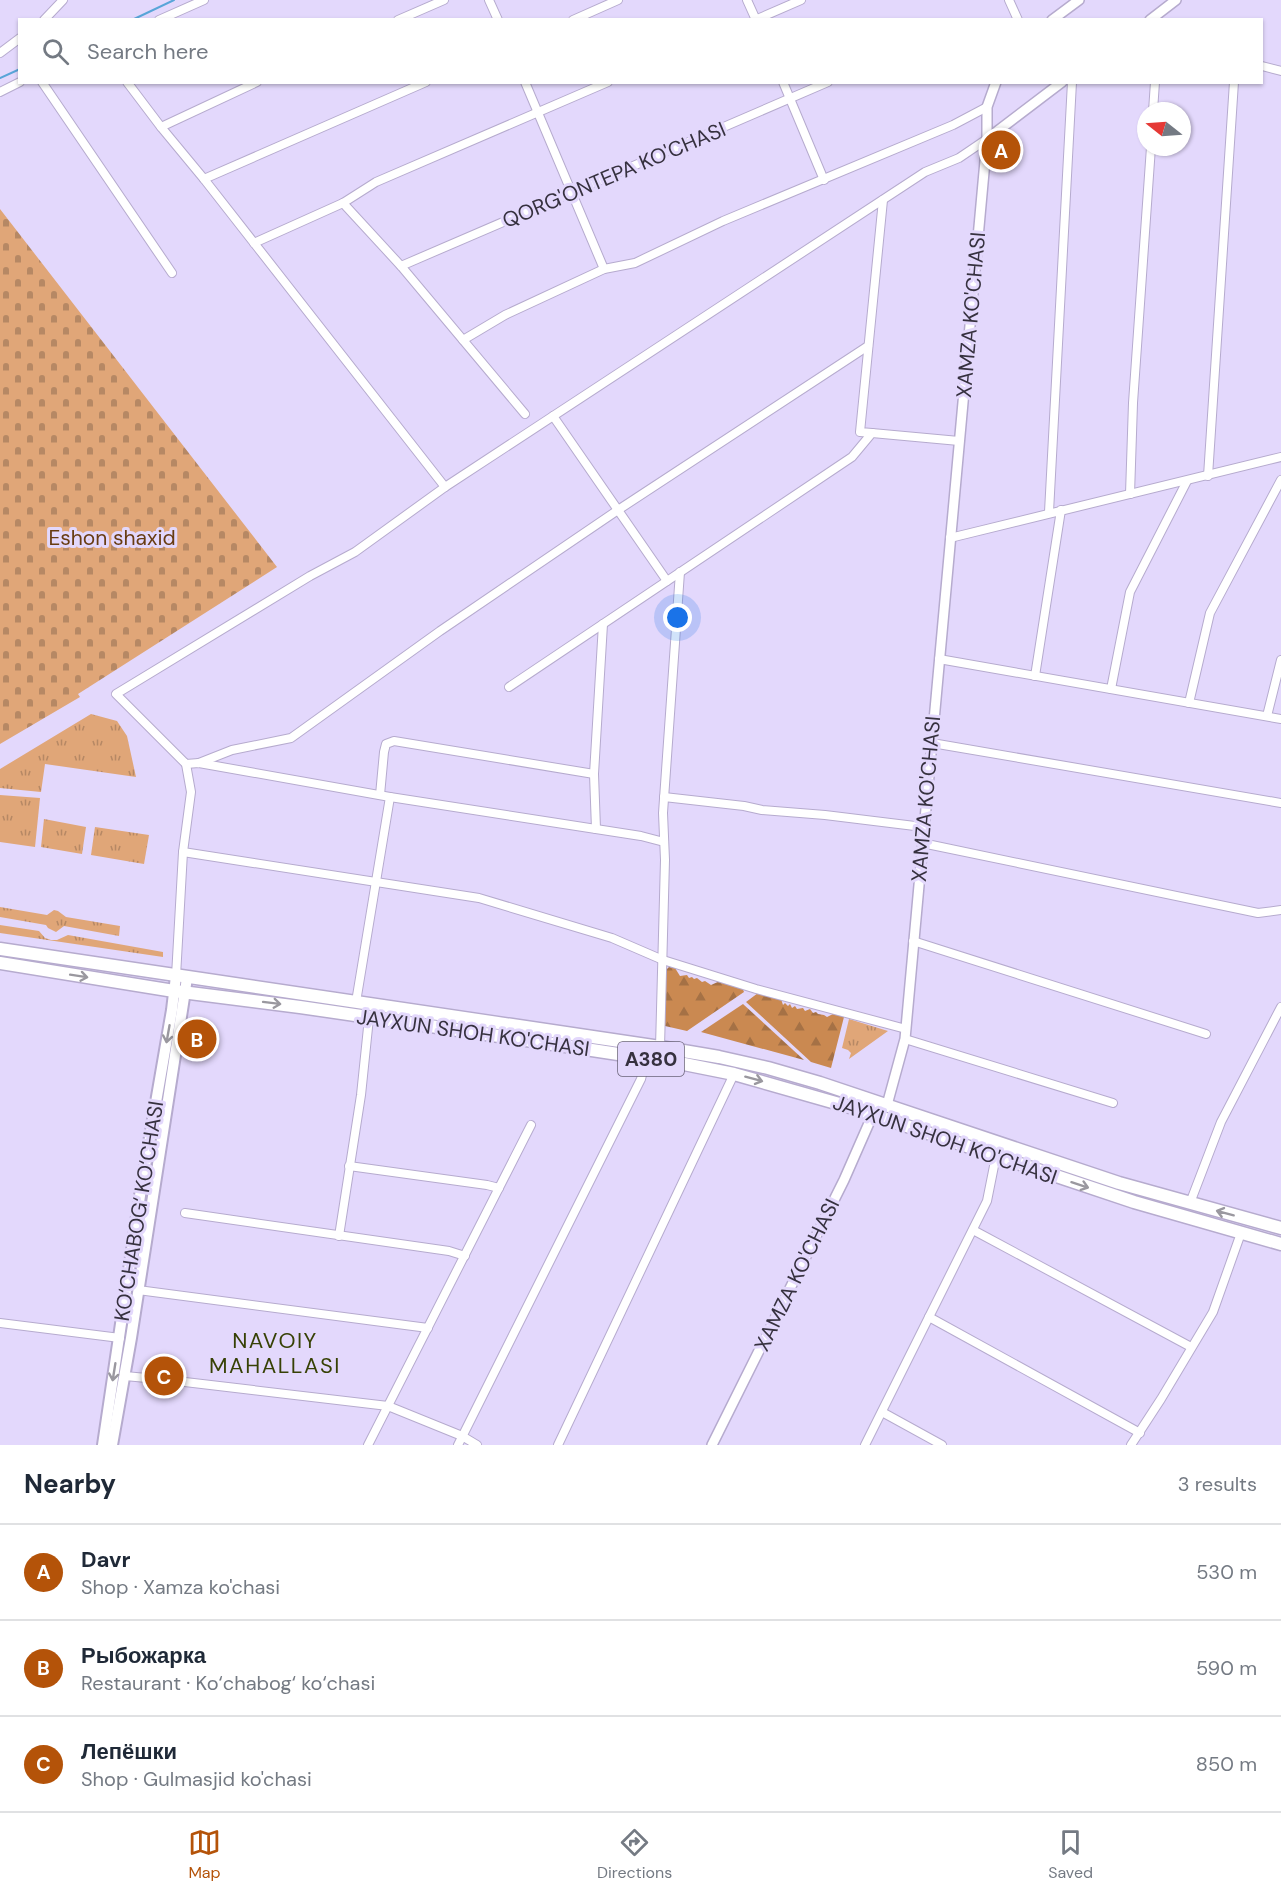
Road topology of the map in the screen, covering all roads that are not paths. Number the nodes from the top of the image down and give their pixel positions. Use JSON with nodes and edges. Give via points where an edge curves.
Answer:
{"nodes":[{"id":1,"x":63,"y":0,"type":"edge"},
{"id":2,"x":204,"y":0,"type":"edge"},
{"id":3,"x":444,"y":0,"type":"edge"},
{"id":4,"x":489,"y":0,"type":"edge"},
{"id":5,"x":618,"y":0,"type":"edge"},
{"id":6,"x":747,"y":0,"type":"edge"},
{"id":7,"x":801,"y":0,"type":"edge"},
{"id":8,"x":1009,"y":0,"type":"edge"},
{"id":9,"x":1079,"y":0,"type":"edge"},
{"id":10,"x":1176,"y":0,"type":"edge"},
{"id":11,"x":46,"y":18,"type":"edge"},
{"id":12,"x":164,"y":18,"type":"edge"},
{"id":13,"x":403,"y":18,"type":"edge"},
{"id":14,"x":497,"y":18,"type":"edge"},
{"id":15,"x":578,"y":18,"type":"edge"},
{"id":16,"x":756,"y":18,"type":"edge"},
{"id":17,"x":758,"y":18,"type":"edge"},
{"id":18,"x":1017,"y":18,"type":"edge"},
{"id":19,"x":1055,"y":18,"type":"edge"},
{"id":20,"x":1153,"y":18,"type":"edge"},
{"id":21,"x":18,"y":39,"type":"edge"},
{"id":22,"x":0,"y":52,"type":"edge"},
{"id":23,"x":1263,"y":66,"type":"edge"},
{"id":24,"x":1281,"y":71,"type":"edge"},
{"id":25,"x":18,"y":83,"type":"edge"},
{"id":26,"x":43,"y":84,"type":"edge"},
{"id":27,"x":129,"y":84,"type":"edge"},
{"id":28,"x":253,"y":84,"type":"edge"},
{"id":29,"x":421,"y":84,"type":"edge"},
{"id":30,"x":526,"y":84,"type":"edge"},
{"id":31,"x":603,"y":84,"type":"edge"},
{"id":32,"x":784,"y":84,"type":"edge"},
{"id":33,"x":823,"y":84,"type":"edge"},
{"id":34,"x":995,"y":84,"type":"edge"},
{"id":35,"x":1059,"y":84,"type":"edge"},
{"id":36,"x":1072,"y":84,"type":"edge"},
{"id":37,"x":1155,"y":84,"type":"edge"},
{"id":38,"x":1234,"y":84,"type":"edge"},
{"id":39,"x":0,"y":92,"type":"edge"},
{"id":40,"x":789,"y":98,"type":"junction"},
{"id":41,"x":1154,"y":102,"type":"edge"},
{"id":42,"x":987,"y":107,"type":"junction"},
{"id":43,"x":538,"y":112,"type":"junction"},
{"id":44,"x":161,"y":127,"type":"junction"},
{"id":45,"x":987,"y":139,"type":"junction"},
{"id":46,"x":1150,"y":156,"type":"edge"},
{"id":47,"x":204,"y":179,"type":"junction"},
{"id":48,"x":824,"y":180,"type":"junction"},
{"id":49,"x":572,"y":194,"type":"junction"},
{"id":50,"x":883,"y":200,"type":"junction"},
{"id":51,"x":343,"y":203,"type":"junction"},
{"id":52,"x":254,"y":243,"type":"junction"},
{"id":53,"x":400,"y":266,"type":"junction"},
{"id":54,"x":604,"y":270,"type":"junction"},
{"id":55,"x":172,"y":273,"type":"dead end"},
{"id":56,"x":463,"y":340,"type":"junction"},
{"id":57,"x":868,"y":346,"type":"junction"},
{"id":58,"x":525,"y":414,"type":"dead end"},
{"id":59,"x":553,"y":416,"type":"junction"},
{"id":60,"x":873,"y":433,"type":"junction"},
{"id":61,"x":959,"y":441,"type":"junction"},
{"id":62,"x":1281,"y":457,"type":"edge"},
{"id":63,"x":1208,"y":476,"type":"junction"},
{"id":64,"x":1281,"y":480,"type":"edge"},
{"id":65,"x":1187,"y":481,"type":"junction"},
{"id":66,"x":445,"y":487,"type":"junction"},
{"id":67,"x":1130,"y":494,"type":"junction"},
{"id":68,"x":618,"y":510,"type":"junction"},
{"id":69,"x":1061,"y":510,"type":"junction"},
{"id":70,"x":1050,"y":513,"type":"junction"},
{"id":71,"x":950,"y":538,"type":"junction"},
{"id":72,"x":680,"y":572,"type":"junction"},
{"id":73,"x":667,"y":581,"type":"junction"},
{"id":74,"x":603,"y":624,"type":"junction"},
{"id":75,"x":939,"y":659,"type":"junction"},
{"id":76,"x":1281,"y":660,"type":"edge"},
{"id":77,"x":1035,"y":676,"type":"junction"},
{"id":78,"x":508,"y":687,"type":"dead end"},
{"id":79,"x":1111,"y":689,"type":"junction"},
{"id":80,"x":1189,"y":703,"type":"junction"},
{"id":81,"x":1268,"y":716,"type":"junction"},
{"id":82,"x":1281,"y":719,"type":"edge"},
{"id":83,"x":932,"y":742,"type":"junction"},
{"id":84,"x":199,"y":763,"type":"junction"},
{"id":85,"x":186,"y":764,"type":"junction"},
{"id":86,"x":594,"y":774,"type":"junction"},
{"id":87,"x":380,"y":795,"type":"junction"},
{"id":88,"x":390,"y":797,"type":"junction"},
{"id":89,"x":664,"y":797,"type":"junction"},
{"id":90,"x":1281,"y":803,"type":"edge"},
{"id":91,"x":923,"y":826,"type":"junction"},
{"id":92,"x":596,"y":829,"type":"junction"},
{"id":93,"x":664,"y":843,"type":"junction"},
{"id":94,"x":922,"y":843,"type":"junction"},
{"id":95,"x":183,"y":852,"type":"junction"},
{"id":96,"x":376,"y":881,"type":"junction"},
{"id":97,"x":1281,"y":910,"type":"edge"},
{"id":98,"x":913,"y":941,"type":"junction"},
{"id":99,"x":0,"y":949,"type":"edge"},
{"id":100,"x":48,"y":957,"type":"junction"},
{"id":101,"x":663,"y":960,"type":"junction"},
{"id":102,"x":0,"y":963,"type":"edge"},
{"id":103,"x":46,"y":971,"type":"junction"},
{"id":104,"x":181,"y":977,"type":"junction"},
{"id":105,"x":180,"y":992,"type":"junction"},
{"id":106,"x":356,"y":1002,"type":"junction"},
{"id":107,"x":1281,"y":1007,"type":"edge"},
{"id":108,"x":369,"y":1018,"type":"junction"},
{"id":109,"x":905,"y":1034,"type":"junction"},
{"id":110,"x":1206,"y":1034,"type":"dead end"},
{"id":111,"x":660,"y":1047,"type":"junction"},
{"id":112,"x":646,"y":1059,"type":"junction"},
{"id":113,"x":734,"y":1074,"type":"junction"},
{"id":114,"x":1113,"y":1103,"type":"dead end"},
{"id":115,"x":887,"y":1105,"type":"junction"},
{"id":116,"x":873,"y":1114,"type":"junction"},
{"id":117,"x":531,"y":1125,"type":"dead end"},
{"id":118,"x":996,"y":1156,"type":"junction"},
{"id":119,"x":349,"y":1167,"type":"junction"},
{"id":120,"x":499,"y":1188,"type":"junction"},
{"id":121,"x":141,"y":1189,"type":"junction"},
{"id":122,"x":153,"y":1191,"type":"junction"},
{"id":123,"x":1190,"y":1203,"type":"junction"},
{"id":124,"x":185,"y":1213,"type":"dead end"},
{"id":125,"x":1281,"y":1228,"type":"edge"},
{"id":126,"x":972,"y":1230,"type":"junction"},
{"id":127,"x":1241,"y":1233,"type":"junction"},
{"id":128,"x":339,"y":1236,"type":"junction"},
{"id":129,"x":1281,"y":1244,"type":"edge"},
{"id":130,"x":465,"y":1256,"type":"junction"},
{"id":131,"x":138,"y":1290,"type":"junction"},
{"id":132,"x":929,"y":1317,"type":"junction"},
{"id":133,"x":0,"y":1323,"type":"edge"},
{"id":134,"x":428,"y":1328,"type":"junction"},
{"id":135,"x":123,"y":1341,"type":"junction"},
{"id":136,"x":1191,"y":1347,"type":"junction"},
{"id":137,"x":124,"y":1377,"type":"junction"},
{"id":138,"x":388,"y":1406,"type":"junction"},
{"id":139,"x":882,"y":1412,"type":"junction"},
{"id":140,"x":1140,"y":1433,"type":"junction"},
{"id":141,"x":462,"y":1436,"type":"junction"},
{"id":142,"x":103,"y":1445,"type":"edge"},
{"id":143,"x":112,"y":1445,"type":"edge"},
{"id":144,"x":368,"y":1445,"type":"edge"},
{"id":145,"x":458,"y":1445,"type":"edge"},
{"id":146,"x":477,"y":1445,"type":"edge"},
{"id":147,"x":558,"y":1445,"type":"edge"},
{"id":148,"x":712,"y":1445,"type":"edge"},
{"id":149,"x":865,"y":1445,"type":"edge"},
{"id":150,"x":942,"y":1445,"type":"edge"},
{"id":151,"x":1131,"y":1445,"type":"edge"}],
"edges":[{"from":1,"to":11,"type":"street"},
{"from":2,"to":12,"type":"street"},
{"from":3,"to":13,"type":"street"},
{"from":4,"to":14,"type":"street"},
{"from":5,"to":15,"type":"street"},
{"from":6,"to":16,"type":"street"},
{"from":7,"to":17,"type":"street"},
{"from":8,"to":18,"type":"street"},
{"from":9,"to":19,"type":"street"},
{"from":10,"to":20,"type":"street"},
{"from":21,"to":22,"type":"street"},
{"from":23,"to":24,"type":"street"},
{"from":25,"to":39,"type":"street"},
{"from":26,"to":55,"type":"street"},
{"from":27,"to":44,"type":"street"},
{"from":28,"to":44,"type":"street"},
{"from":29,"to":47,"type":"street"},
{"from":30,"to":43,"type":"street"},
{"from":31,"to":43,"type":"street"},
{"from":32,"to":40,"type":"street"},
{"from":33,"to":40,"type":"street","name":"QORG'ONTEPA KO'CHASI"},
{"from":34,"to":42,"type":"street","name":"XAMZA KO'CHASI"},
{"from":35,"to":45,"type":"street"},
{"from":36,"to":70,"type":"street"},
{"from":37,"to":41,"type":"street"},
{"from":38,"to":63,"type":"street"},
{"from":40,"to":48,"type":"street"},
{"from":40,"to":49,"type":"street","name":"QORG'ONTEPA KO'CHASI"},
{"from":42,"to":45,"type":"street","name":"XAMZA KO'CHASI"},
{"from":42,"to":48,"type":"street"},
{"from":43,"to":49,"type":"street"},
{"from":43,"to":51,"type":"street","via":[[376,182]]},
{"from":44,"to":47,"type":"street"},
{"from":45,"to":50,"type":"street"},
{"from":45,"to":61,"type":"street","name":"XAMZA KO'CHASI"},
{"from":46,"to":67,"type":"street"},
{"from":47,"to":52,"type":"street"},
{"from":48,"to":54,"type":"street","via":[[723,221],[636,263]]},
{"from":49,"to":53,"type":"street","name":"QORG'ONTEPA KO'CHASI"},
{"from":49,"to":54,"type":"street"},
{"from":50,"to":57,"type":"street"},
{"from":50,"to":59,"type":"street"},
{"from":51,"to":52,"type":"street"},
{"from":51,"to":53,"type":"street"},
{"from":52,"to":66,"type":"street"},
{"from":53,"to":56,"type":"street"},
{"from":54,"to":56,"type":"street","via":[[505,315]]},
{"from":56,"to":58,"type":"street"},
{"from":57,"to":60,"type":"street","via":[[860,432]]},
{"from":57,"to":68,"type":"street"},
{"from":59,"to":66,"type":"street"},
{"from":59,"to":68,"type":"street"},
{"from":60,"to":61,"type":"street"},
{"from":60,"to":72,"type":"street","via":[[852,457]]},
{"from":61,"to":71,"type":"street","name":"XAMZA KO'CHASI"},
{"from":62,"to":63,"type":"street"},
{"from":63,"to":65,"type":"street"},
{"from":64,"to":80,"type":"street","via":[[1210,613]]},
{"from":65,"to":67,"type":"street"},
{"from":65,"to":79,"type":"street","via":[[1130,592]]},
{"from":66,"to":85,"type":"street","via":[[356,552],[309,576],[116,694]]},
{"from":67,"to":69,"type":"street"},
{"from":68,"to":73,"type":"street"},
{"from":68,"to":84,"type":"street","via":[[291,738],[232,750]]},
{"from":69,"to":70,"type":"street"},
{"from":69,"to":77,"type":"street"},
{"from":70,"to":71,"type":"street"},
{"from":71,"to":75,"type":"street","name":"XAMZA KO'CHASI"},
{"from":72,"to":73,"type":"street"},
{"from":72,"to":89,"type":"street"},
{"from":73,"to":74,"type":"street"},
{"from":74,"to":78,"type":"street"},
{"from":74,"to":86,"type":"street"},
{"from":75,"to":77,"type":"street"},
{"from":75,"to":83,"type":"street","name":"XAMZA KO'CHASI"},
{"from":76,"to":81,"type":"street"},
{"from":77,"to":79,"type":"street"},
{"from":79,"to":80,"type":"street"},
{"from":80,"to":81,"type":"street"},
{"from":81,"to":82,"type":"street"},
{"from":83,"to":90,"type":"street"},
{"from":83,"to":91,"type":"street","name":"XAMZA KO'CHASI"},
{"from":84,"to":85,"type":"street"},
{"from":84,"to":87,"type":"street"},
{"from":85,"to":95,"type":"street","via":[[191,792]]},
{"from":86,"to":87,"type":"street","via":[[394,741],[386,744]]},
{"from":86,"to":92,"type":"street"},
{"from":87,"to":88,"type":"street"},
{"from":88,"to":92,"type":"street"},
{"from":88,"to":96,"type":"street"},
{"from":89,"to":91,"type":"street"},
{"from":89,"to":93,"type":"street"},
{"from":91,"to":94,"type":"street","name":"XAMZA KO'CHASI"},
{"from":92,"to":93,"type":"street"},
{"from":93,"to":101,"type":"street"},
{"from":94,"to":97,"type":"street","via":[[1258,913]]},
{"from":94,"to":98,"type":"street","name":"XAMZA KO'CHASI"},
{"from":95,"to":96,"type":"street"},
{"from":95,"to":104,"type":"street"},
{"from":96,"to":101,"type":"street","via":[[479,898],[612,939]]},
{"from":96,"to":106,"type":"street"},
{"from":98,"to":109,"type":"street","name":"XAMZA KO'CHASI"},
{"from":98,"to":110,"type":"street"},
{"from":99,"to":100,"type":"highway","name":"JAYXUN SHOH KO'CHASI","number":"A380"},
{"from":100,"to":103,"type":"highway"},
{"from":100,"to":104,"type":"highway","name":"JAYXUN SHOH KO'CHASI","number":"A380"},
{"from":101,"to":109,"type":"street"},
{"from":101,"to":111,"type":"street"},
{"from":102,"to":103,"type":"highway","name":"JAYXUN SHOH KO'CHASI","number":"A380"},
{"from":103,"to":105,"type":"highway","name":"JAYXUN SHOH KO'CHASI","number":"A380","one_way":true},
{"from":104,"to":105,"type":"main road","name":"KO‘CHABOG‘ KO‘CHASI"},
{"from":104,"to":106,"type":"highway","name":"JAYXUN SHOH KO'CHASI","number":"A380"},
{"from":105,"to":108,"type":"highway","name":"JAYXUN SHOH KO'CHASI","number":"A380","one_way":true},
{"from":105,"to":121,"type":"main road","name":"KO‘CHABOG‘ KO‘CHASI","one_way":true},
{"from":105,"to":122,"type":"main road","name":"KO‘CHABOG‘ KO‘CHASI"},
{"from":106,"to":111,"type":"highway","name":"JAYXUN SHOH KO'CHASI","number":"A380"},
{"from":107,"to":123,"type":"street","via":[[1221,1122]]},
{"from":108,"to":112,"type":"highway","name":"JAYXUN SHOH KO'CHASI","number":"A380"},
{"from":108,"to":119,"type":"street"},
{"from":109,"to":114,"type":"street"},
{"from":109,"to":115,"type":"street","name":"XAMZA KO'CHASI"},
{"from":111,"to":115,"type":"highway","name":"JAYXUN SHOH KO'CHASI","number":"A380","via":[[768,1068]]},
{"from":112,"to":113,"type":"highway","name":"JAYXUN SHOH KO'CHASI","number":"A380"},
{"from":112,"to":141,"type":"street","via":[[641,1079]]},
{"from":113,"to":116,"type":"highway","name":"JAYXUN SHOH KO'CHASI","number":"A380","one_way":true},
{"from":113,"to":147,"type":"street"},
{"from":115,"to":116,"type":"street"},
{"from":115,"to":123,"type":"highway","name":"JAYXUN SHOH KO'CHASI","number":"A380"},
{"from":116,"to":118,"type":"highway","name":"JAYXUN SHOH KO'CHASI","number":"A380"},
{"from":116,"to":148,"type":"street","name":"XAMZA KO'CHASI"},
{"from":117,"to":120,"type":"street"},
{"from":118,"to":126,"type":"street","via":[[987,1201]]},
{"from":118,"to":127,"type":"highway","name":"JAYXUN SHOH KO'CHASI","number":"A380","one_way":true},
{"from":119,"to":120,"type":"street"},
{"from":119,"to":128,"type":"street"},
{"from":120,"to":130,"type":"street"},
{"from":121,"to":122,"type":"street"},
{"from":121,"to":135,"type":"main road","name":"KO‘CHABOG‘ KO‘CHASI"},
{"from":122,"to":131,"type":"main road","name":"KO‘CHABOG‘ KO‘CHASI"},
{"from":125,"to":123,"type":"highway","name":"JAYXUN SHOH KO'CHASI","number":"A380","one_way":true},
{"from":124,"to":128,"type":"street"},
{"from":126,"to":132,"type":"street"},
{"from":126,"to":136,"type":"street"},
{"from":127,"to":129,"type":"highway","name":"JAYXUN SHOH KO'CHASI","number":"A380"},
{"from":127,"to":136,"type":"street","via":[[1213,1312]]},
{"from":128,"to":130,"type":"street"},
{"from":130,"to":134,"type":"street"},
{"from":131,"to":134,"type":"street"},
{"from":131,"to":135,"type":"main road","name":"KO‘CHABOG‘ KO‘CHASI"},
{"from":132,"to":139,"type":"street"},
{"from":132,"to":140,"type":"street"},
{"from":133,"to":135,"type":"street"},
{"from":134,"to":138,"type":"street"},
{"from":135,"to":137,"type":"main road","name":"KO‘CHABOG‘ KO‘CHASI"},
{"from":135,"to":142,"type":"main road","name":"KO‘CHABOG‘ KO‘CHASI","one_way":true},
{"from":136,"to":140,"type":"street"},
{"from":137,"to":138,"type":"street"},
{"from":137,"to":143,"type":"main road","name":"KO‘CHABOG‘ KO‘CHASI"},
{"from":138,"to":141,"type":"street"},
{"from":138,"to":144,"type":"street"},
{"from":139,"to":149,"type":"street"},
{"from":139,"to":150,"type":"street"},
{"from":140,"to":151,"type":"street"},
{"from":141,"to":145,"type":"street"},
{"from":141,"to":146,"type":"street"}]}
